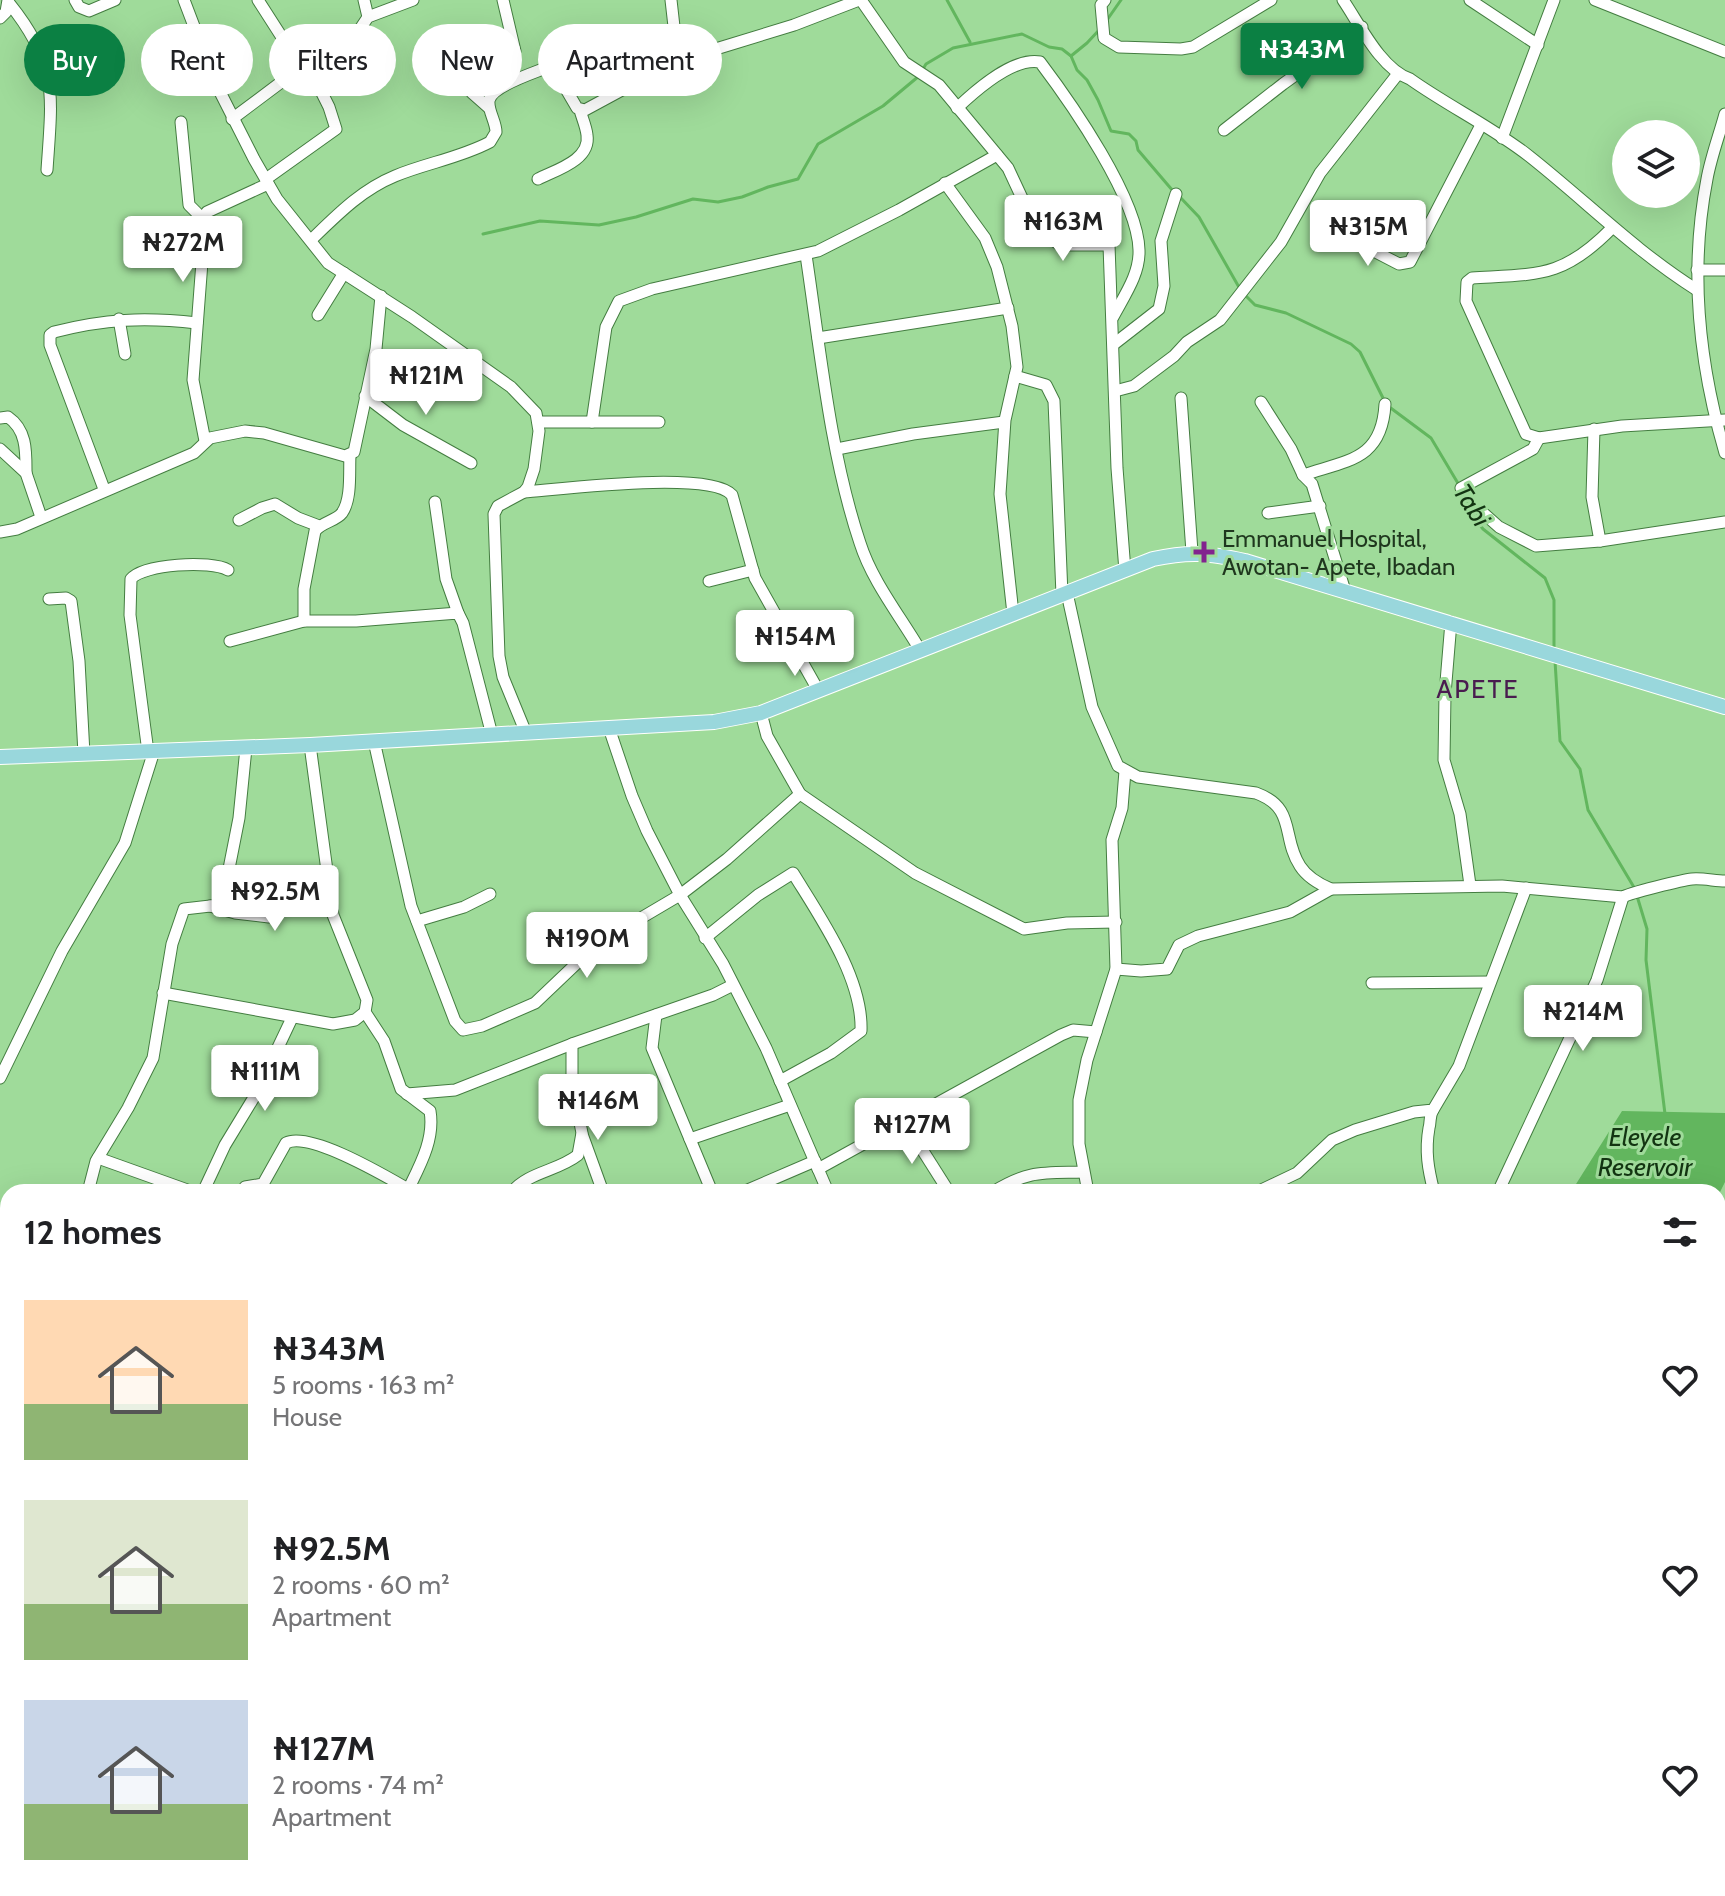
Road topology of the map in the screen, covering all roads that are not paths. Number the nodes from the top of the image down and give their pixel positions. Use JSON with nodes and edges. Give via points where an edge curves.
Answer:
{"nodes":[{"id":1,"x":75,"y":0,"type":"edge"},
{"id":2,"x":115,"y":0,"type":"edge"},
{"id":3,"x":184,"y":0,"type":"edge"},
{"id":4,"x":258,"y":0,"type":"edge"},
{"id":5,"x":364,"y":0,"type":"edge"},
{"id":6,"x":413,"y":0,"type":"edge"},
{"id":7,"x":503,"y":0,"type":"edge"},
{"id":8,"x":671,"y":0,"type":"edge"},
{"id":9,"x":860,"y":0,"type":"edge"},
{"id":10,"x":1105,"y":0,"type":"edge"},
{"id":11,"x":1271,"y":0,"type":"edge"},
{"id":12,"x":1343,"y":0,"type":"edge"},
{"id":13,"x":1470,"y":0,"type":"edge"},
{"id":14,"x":1554,"y":0,"type":"edge"},
{"id":15,"x":1595,"y":0,"type":"edge"},
{"id":16,"x":8,"y":2,"type":"edge"},
{"id":17,"x":368,"y":17,"type":"junction"},
{"id":18,"x":0,"y":18,"type":"edge"},
{"id":19,"x":275,"y":24,"type":"edge"},
{"id":20,"x":363,"y":24,"type":"edge"},
{"id":21,"x":509,"y":24,"type":"edge"},
{"id":22,"x":674,"y":24,"type":"edge"},
{"id":23,"x":1362,"y":27,"type":"junction"},
{"id":24,"x":1538,"y":45,"type":"junction"},
{"id":25,"x":722,"y":47,"type":"edge"},
{"id":26,"x":1725,"y":52,"type":"edge"},
{"id":27,"x":1397,"y":75,"type":"junction"},
{"id":28,"x":269,"y":91,"type":"edge"},
{"id":29,"x":321,"y":96,"type":"edge"},
{"id":30,"x":475,"y":96,"type":"edge"},
{"id":31,"x":609,"y":96,"type":"edge"},
{"id":32,"x":489,"y":108,"type":"junction"},
{"id":33,"x":957,"y":108,"type":"junction"},
{"id":34,"x":580,"y":110,"type":"junction"},
{"id":35,"x":1725,"y":114,"type":"edge"},
{"id":36,"x":232,"y":119,"type":"junction"},
{"id":37,"x":181,"y":122,"type":"dead end"},
{"id":38,"x":1481,"y":125,"type":"junction"},
{"id":39,"x":1224,"y":130,"type":"dead end"},
{"id":40,"x":1502,"y":138,"type":"junction"},
{"id":41,"x":997,"y":155,"type":"junction"},
{"id":42,"x":47,"y":170,"type":"dead end"},
{"id":43,"x":538,"y":179,"type":"dead end"},
{"id":44,"x":267,"y":182,"type":"junction"},
{"id":45,"x":945,"y":183,"type":"junction"},
{"id":46,"x":1176,"y":194,"type":"dead end"},
{"id":47,"x":202,"y":218,"type":"junction"},
{"id":48,"x":1612,"y":228,"type":"junction"},
{"id":49,"x":1331,"y":229,"type":"dead end"},
{"id":50,"x":311,"y":240,"type":"junction"},
{"id":51,"x":806,"y":255,"type":"junction"},
{"id":52,"x":1697,"y":270,"type":"junction"},
{"id":53,"x":1725,"y":270,"type":"edge"},
{"id":54,"x":344,"y":273,"type":"junction"},
{"id":55,"x":1697,"y":290,"type":"junction"},
{"id":56,"x":381,"y":296,"type":"junction"},
{"id":57,"x":1008,"y":308,"type":"junction"},
{"id":58,"x":318,"y":315,"type":"dead end"},
{"id":59,"x":1113,"y":318,"type":"junction"},
{"id":60,"x":119,"y":319,"type":"junction"},
{"id":61,"x":197,"y":323,"type":"junction"},
{"id":62,"x":818,"y":338,"type":"junction"},
{"id":63,"x":1114,"y":344,"type":"junction"},
{"id":64,"x":125,"y":354,"type":"dead end"},
{"id":65,"x":1015,"y":376,"type":"junction"},
{"id":66,"x":1115,"y":391,"type":"junction"},
{"id":67,"x":365,"y":396,"type":"junction"},
{"id":68,"x":1181,"y":398,"type":"dead end"},
{"id":69,"x":1261,"y":402,"type":"dead end"},
{"id":70,"x":1385,"y":404,"type":"dead end"},
{"id":71,"x":0,"y":418,"type":"edge"},
{"id":72,"x":1721,"y":421,"type":"edge"},
{"id":73,"x":538,"y":422,"type":"junction"},
{"id":74,"x":592,"y":422,"type":"junction"},
{"id":75,"x":659,"y":422,"type":"dead end"},
{"id":76,"x":1004,"y":422,"type":"junction"},
{"id":77,"x":1594,"y":429,"type":"junction"},
{"id":78,"x":1539,"y":438,"type":"junction"},
{"id":79,"x":205,"y":441,"type":"junction"},
{"id":80,"x":0,"y":449,"type":"edge"},
{"id":81,"x":837,"y":449,"type":"junction"},
{"id":82,"x":1725,"y":453,"type":"edge"},
{"id":83,"x":350,"y":455,"type":"junction"},
{"id":84,"x":471,"y":463,"type":"dead end"},
{"id":85,"x":26,"y":473,"type":"junction"},
{"id":86,"x":1303,"y":475,"type":"junction"},
{"id":87,"x":1461,"y":488,"type":"dead end"},
{"id":88,"x":104,"y":489,"type":"junction"},
{"id":89,"x":524,"y":492,"type":"junction"},
{"id":90,"x":435,"y":502,"type":"dead end"},
{"id":91,"x":1320,"y":506,"type":"junction"},
{"id":92,"x":1482,"y":512,"type":"dead end"},
{"id":93,"x":1268,"y":513,"type":"dead end"},
{"id":94,"x":41,"y":517,"type":"junction"},
{"id":95,"x":239,"y":520,"type":"dead end"},
{"id":96,"x":1725,"y":522,"type":"edge"},
{"id":97,"x":319,"y":526,"type":"junction"},
{"id":98,"x":0,"y":532,"type":"edge"},
{"id":99,"x":1600,"y":541,"type":"junction"},
{"id":100,"x":1192,"y":552,"type":"junction"},
{"id":101,"x":228,"y":570,"type":"dead end"},
{"id":102,"x":753,"y":570,"type":"junction"},
{"id":103,"x":1125,"y":571,"type":"junction"},
{"id":104,"x":709,"y":581,"type":"dead end"},
{"id":105,"x":1345,"y":591,"type":"junction"},
{"id":106,"x":1064,"y":594,"type":"junction"},
{"id":107,"x":49,"y":599,"type":"dead end"},
{"id":108,"x":458,"y":613,"type":"junction"},
{"id":109,"x":1013,"y":614,"type":"junction"},
{"id":110,"x":304,"y":621,"type":"junction"},
{"id":111,"x":1451,"y":622,"type":"junction"},
{"id":112,"x":230,"y":641,"type":"dead end"},
{"id":113,"x":920,"y":650,"type":"junction"},
{"id":114,"x":818,"y":690,"type":"junction"},
{"id":115,"x":1725,"y":707,"type":"edge"},
{"id":116,"x":761,"y":713,"type":"junction"},
{"id":117,"x":609,"y":728,"type":"junction"},
{"id":118,"x":526,"y":733,"type":"junction"},
{"id":119,"x":492,"y":735,"type":"junction"},
{"id":120,"x":374,"y":741,"type":"junction"},
{"id":121,"x":310,"y":745,"type":"junction"},
{"id":122,"x":246,"y":748,"type":"junction"},
{"id":123,"x":151,"y":752,"type":"junction"},
{"id":124,"x":84,"y":754,"type":"junction"},
{"id":125,"x":0,"y":757,"type":"edge"},
{"id":126,"x":1125,"y":771,"type":"junction"},
{"id":127,"x":800,"y":794,"type":"junction"},
{"id":128,"x":1725,"y":881,"type":"edge"},
{"id":129,"x":329,"y":882,"type":"junction"},
{"id":130,"x":1470,"y":885,"type":"junction"},
{"id":131,"x":1526,"y":888,"type":"junction"},
{"id":132,"x":1331,"y":889,"type":"junction"},
{"id":133,"x":490,"y":894,"type":"dead end"},
{"id":134,"x":1632,"y":894,"type":"junction"},
{"id":135,"x":680,"y":895,"type":"junction"},
{"id":136,"x":210,"y":906,"type":"junction"},
{"id":137,"x":417,"y":921,"type":"junction"},
{"id":138,"x":1116,"y":922,"type":"junction"},
{"id":139,"x":705,"y":938,"type":"junction"},
{"id":140,"x":1116,"y":969,"type":"junction"},
{"id":141,"x":1490,"y":982,"type":"junction"},
{"id":142,"x":1372,"y":983,"type":"dead end"},
{"id":143,"x":733,"y":985,"type":"junction"},
{"id":144,"x":163,"y":993,"type":"junction"},
{"id":145,"x":365,"y":1012,"type":"junction"},
{"id":146,"x":656,"y":1015,"type":"junction"},
{"id":147,"x":292,"y":1018,"type":"junction"},
{"id":148,"x":1096,"y":1032,"type":"junction"},
{"id":149,"x":572,"y":1044,"type":"junction"},
{"id":150,"x":0,"y":1078,"type":"edge"},
{"id":151,"x":780,"y":1081,"type":"junction"},
{"id":152,"x":407,"y":1094,"type":"junction"},
{"id":153,"x":790,"y":1105,"type":"junction"},
{"id":154,"x":1433,"y":1110,"type":"junction"},
{"id":155,"x":904,"y":1121,"type":"junction"},
{"id":156,"x":582,"y":1133,"type":"junction"},
{"id":157,"x":690,"y":1139,"type":"junction"},
{"id":158,"x":98,"y":1158,"type":"junction"},
{"id":159,"x":817,"y":1165,"type":"junction"},
{"id":160,"x":1083,"y":1172,"type":"junction"},
{"id":161,"x":89,"y":1184,"type":"edge"},
{"id":162,"x":171,"y":1184,"type":"edge"},
{"id":163,"x":207,"y":1184,"type":"edge"},
{"id":164,"x":263,"y":1184,"type":"edge"},
{"id":165,"x":397,"y":1184,"type":"edge"},
{"id":166,"x":411,"y":1184,"type":"edge"},
{"id":167,"x":520,"y":1184,"type":"edge"},
{"id":168,"x":600,"y":1184,"type":"edge"},
{"id":169,"x":709,"y":1184,"type":"edge"},
{"id":170,"x":765,"y":1184,"type":"edge"},
{"id":171,"x":825,"y":1184,"type":"edge"},
{"id":172,"x":946,"y":1184,"type":"edge"},
{"id":173,"x":1006,"y":1184,"type":"edge"},
{"id":174,"x":1086,"y":1184,"type":"edge"},
{"id":175,"x":1274,"y":1184,"type":"edge"},
{"id":176,"x":1432,"y":1184,"type":"edge"},
{"id":177,"x":1498,"y":1184,"type":"edge"}],
"edges":[{"from":1,"to":2,"type":"street","via":[[89,11]]},
{"from":3,"to":36,"type":"street"},
{"from":4,"to":19,"type":"street"},
{"from":5,"to":17,"type":"street"},
{"from":6,"to":17,"type":"street"},
{"from":7,"to":21,"type":"street"},
{"from":8,"to":22,"type":"street"},
{"from":9,"to":25,"type":"street"},
{"from":9,"to":33,"type":"street","via":[[904,62],[932,79]]},
{"from":10,"to":11,"type":"street","via":[[1104,38],[1119,47],[1154,50],[1193,47]]},
{"from":12,"to":23,"type":"street"},
{"from":13,"to":24,"type":"street"},
{"from":14,"to":24,"type":"street"},
{"from":15,"to":26,"type":"street"},
{"from":16,"to":18,"type":"street"},
{"from":16,"to":42,"type":"street","via":[[42,54],[51,85]]},
{"from":17,"to":20,"type":"street"},
{"from":23,"to":27,"type":"street"},
{"from":23,"to":39,"type":"street"},
{"from":24,"to":40,"type":"street"},
{"from":27,"to":38,"type":"street"},
{"from":27,"to":66,"type":"street","via":[[1320,173],[1281,242],[1220,320],[1134,386]]},
{"from":28,"to":36,"type":"street"},
{"from":29,"to":44,"type":"street","via":[[336,129]]},
{"from":30,"to":32,"type":"street"},
{"from":31,"to":34,"type":"street"},
{"from":32,"to":34,"type":"street","via":[[494,92],[548,67],[557,70]]},
{"from":32,"to":50,"type":"street","via":[[496,132],[490,142],[375,185]]},
{"from":33,"to":41,"type":"street"},
{"from":33,"to":59,"type":"street","via":[[987,81],[1030,61],[1040,62],[1055,82],[1115,178],[1136,226],[1136,273]]},
{"from":34,"to":43,"type":"street","via":[[585,149],[579,158]]},
{"from":35,"to":52,"type":"street","via":[[1706,183]]},
{"from":36,"to":44,"type":"street"},
{"from":37,"to":47,"type":"street","via":[[189,205]]},
{"from":38,"to":40,"type":"street"},
{"from":38,"to":49,"type":"street","via":[[1410,262],[1399,264]]},
{"from":40,"to":48,"type":"street"},
{"from":41,"to":45,"type":"street"},
{"from":41,"to":59,"type":"street","via":[[1036,228],[1047,238],[1060,245],[1109,245]]},
{"from":44,"to":47,"type":"street"},
{"from":44,"to":50,"type":"street"},
{"from":45,"to":51,"type":"street"},
{"from":45,"to":57,"type":"street","via":[[985,238]]},
{"from":46,"to":63,"type":"street","via":[[1161,241],[1164,286],[1159,309]]},
{"from":47,"to":61,"type":"street"},
{"from":48,"to":55,"type":"street"},
{"from":48,"to":78,"type":"street","via":[[1583,256],[1553,270],[1467,282],[1466,301],[1501,383],[1526,434]]},
{"from":50,"to":54,"type":"street","via":[[328,263]]},
{"from":51,"to":62,"type":"street"},
{"from":51,"to":74,"type":"street","via":[[619,301],[606,327]]},
{"from":52,"to":53,"type":"street"},
{"from":52,"to":55,"type":"street"},
{"from":54,"to":56,"type":"street"},
{"from":54,"to":58,"type":"street"},
{"from":55,"to":72,"type":"street","via":[[1701,347]]},
{"from":56,"to":67,"type":"street"},
{"from":56,"to":73,"type":"street","via":[[511,387],[530,405]]},
{"from":57,"to":62,"type":"street"},
{"from":57,"to":65,"type":"street"},
{"from":59,"to":63,"type":"street"},
{"from":60,"to":61,"type":"street"},
{"from":60,"to":64,"type":"street"},
{"from":60,"to":88,"type":"street","via":[[54,332],[49,339]]},
{"from":61,"to":79,"type":"street","via":[[193,380]]},
{"from":62,"to":81,"type":"street"},
{"from":63,"to":66,"type":"street"},
{"from":65,"to":76,"type":"street"},
{"from":65,"to":106,"type":"street","via":[[1046,385],[1054,401]]},
{"from":66,"to":103,"type":"street"},
{"from":67,"to":83,"type":"street"},
{"from":67,"to":84,"type":"street","via":[[403,425]]},
{"from":68,"to":100,"type":"street"},
{"from":69,"to":86,"type":"street"},
{"from":70,"to":86,"type":"street","via":[[1376,443],[1365,454]]},
{"from":71,"to":85,"type":"street","via":[[8,417],[20,428]]},
{"from":72,"to":77,"type":"street"},
{"from":72,"to":82,"type":"street"},
{"from":73,"to":74,"type":"street"},
{"from":73,"to":89,"type":"street","via":[[534,469]]},
{"from":74,"to":75,"type":"street"},
{"from":76,"to":81,"type":"street"},
{"from":76,"to":109,"type":"street","via":[[1000,494]]},
{"from":77,"to":78,"type":"street"},
{"from":77,"to":99,"type":"street","via":[[1592,497]]},
{"from":78,"to":87,"type":"street","via":[[1533,449]]},
{"from":79,"to":83,"type":"street","via":[[245,431]]},
{"from":79,"to":88,"type":"street","via":[[194,453]]},
{"from":80,"to":85,"type":"street"},
{"from":81,"to":113,"type":"street","via":[[860,544]]},
{"from":83,"to":97,"type":"street","via":[[341,515]]},
{"from":85,"to":94,"type":"street"},
{"from":86,"to":91,"type":"street"},
{"from":88,"to":94,"type":"street"},
{"from":89,"to":102,"type":"street","via":[[675,481],[719,485],[732,495]]},
{"from":89,"to":118,"type":"street","via":[[498,506],[494,531],[499,656]]},
{"from":90,"to":108,"type":"street","via":[[448,588]]},
{"from":91,"to":93,"type":"street"},
{"from":91,"to":105,"type":"street"},
{"from":92,"to":99,"type":"street","via":[[1536,546]]},
{"from":94,"to":98,"type":"street"},
{"from":95,"to":97,"type":"street","via":[[275,504]]},
{"from":96,"to":99,"type":"street"},
{"from":97,"to":110,"type":"street","via":[[304,589]]},
{"from":100,"to":103,"type":"main road"},
{"from":100,"to":105,"type":"main road","via":[[1245,561]]},
{"from":101,"to":123,"type":"street","via":[[190,565],[139,572],[131,579],[130,615]]},
{"from":102,"to":104,"type":"street"},
{"from":102,"to":114,"type":"street"},
{"from":103,"to":106,"type":"main road"},
{"from":105,"to":111,"type":"main road"},
{"from":106,"to":109,"type":"main road"},
{"from":106,"to":126,"type":"street","via":[[1092,707]]},
{"from":107,"to":124,"type":"street","via":[[71,601]]},
{"from":108,"to":110,"type":"street"},
{"from":108,"to":119,"type":"street"},
{"from":109,"to":113,"type":"main road"},
{"from":110,"to":112,"type":"street"},
{"from":111,"to":115,"type":"main road"},
{"from":111,"to":130,"type":"street","via":[[1444,760],[1460,814]]},
{"from":113,"to":114,"type":"main road"},
{"from":114,"to":116,"type":"main road"},
{"from":116,"to":117,"type":"main road","via":[[714,722]]},
{"from":116,"to":127,"type":"street","via":[[767,736]]},
{"from":117,"to":118,"type":"main road"},
{"from":117,"to":135,"type":"street","via":[[632,796]]},
{"from":118,"to":119,"type":"main road"},
{"from":119,"to":120,"type":"main road"},
{"from":120,"to":121,"type":"main road"},
{"from":120,"to":137,"type":"street"},
{"from":121,"to":122,"type":"main road"},
{"from":121,"to":129,"type":"street"},
{"from":122,"to":123,"type":"main road"},
{"from":122,"to":136,"type":"street","via":[[231,865],[221,903]]},
{"from":123,"to":124,"type":"main road"},
{"from":123,"to":150,"type":"street","via":[[125,843],[62,951]]},
{"from":124,"to":125,"type":"main road"},
{"from":126,"to":132,"type":"street","via":[[1270,798],[1286,819],[1298,863]]},
{"from":126,"to":138,"type":"street","via":[[1112,840]]},
{"from":127,"to":135,"type":"street"},
{"from":127,"to":138,"type":"street","via":[[915,873],[1017,927]]},
{"from":128,"to":134,"type":"street","via":[[1694,878]]},
{"from":129,"to":136,"type":"street","via":[[269,917]]},
{"from":129,"to":145,"type":"street","via":[[333,915],[367,1000]]},
{"from":130,"to":131,"type":"street"},
{"from":130,"to":132,"type":"street"},
{"from":131,"to":134,"type":"street"},
{"from":131,"to":141,"type":"street"},
{"from":132,"to":140,"type":"street","via":[[1290,912],[1179,945],[1167,969]]},
{"from":133,"to":137,"type":"street"},
{"from":134,"to":177,"type":"street","via":[[1597,980]]},
{"from":135,"to":137,"type":"street","via":[[597,944],[535,1003],[469,1030],[455,1021]]},
{"from":135,"to":139,"type":"street"},
{"from":136,"to":144,"type":"street","via":[[184,909]]},
{"from":138,"to":140,"type":"street"},
{"from":139,"to":143,"type":"street"},
{"from":139,"to":151,"type":"street","via":[[793,873],[826,927],[848,973],[861,1031]]},
{"from":140,"to":148,"type":"street"},
{"from":141,"to":142,"type":"street"},
{"from":141,"to":154,"type":"street","via":[[1459,1066]]},
{"from":143,"to":146,"type":"street"},
{"from":143,"to":151,"type":"street"},
{"from":144,"to":147,"type":"street"},
{"from":144,"to":158,"type":"street","via":[[153,1058]]},
{"from":145,"to":147,"type":"street","via":[[343,1024]]},
{"from":145,"to":152,"type":"street"},
{"from":146,"to":149,"type":"street"},
{"from":146,"to":157,"type":"street","via":[[652,1048]]},
{"from":147,"to":163,"type":"street"},
{"from":148,"to":155,"type":"street","via":[[1061,1035]]},
{"from":148,"to":160,"type":"street","via":[[1080,1083]]},
{"from":149,"to":152,"type":"street","via":[[455,1090]]},
{"from":149,"to":156,"type":"street","via":[[572,1082]]},
{"from":151,"to":153,"type":"street"},
{"from":152,"to":166,"type":"street","via":[[428,1107],[432,1120],[428,1145]]},
{"from":153,"to":157,"type":"street"},
{"from":153,"to":159,"type":"street"},
{"from":154,"to":175,"type":"street","via":[[1344,1135],[1297,1173]]},
{"from":154,"to":176,"type":"street","via":[[1426,1164]]},
{"from":155,"to":159,"type":"street"},
{"from":155,"to":172,"type":"street"},
{"from":156,"to":167,"type":"street","via":[[578,1155]]},
{"from":156,"to":168,"type":"street"},
{"from":157,"to":169,"type":"street"},
{"from":158,"to":161,"type":"street"},
{"from":158,"to":162,"type":"street"},
{"from":159,"to":170,"type":"street"},
{"from":159,"to":171,"type":"street"},
{"from":160,"to":173,"type":"street","via":[[1031,1173]]},
{"from":160,"to":174,"type":"street"},
{"from":164,"to":165,"type":"street","via":[[292,1139],[364,1165]]}]}
